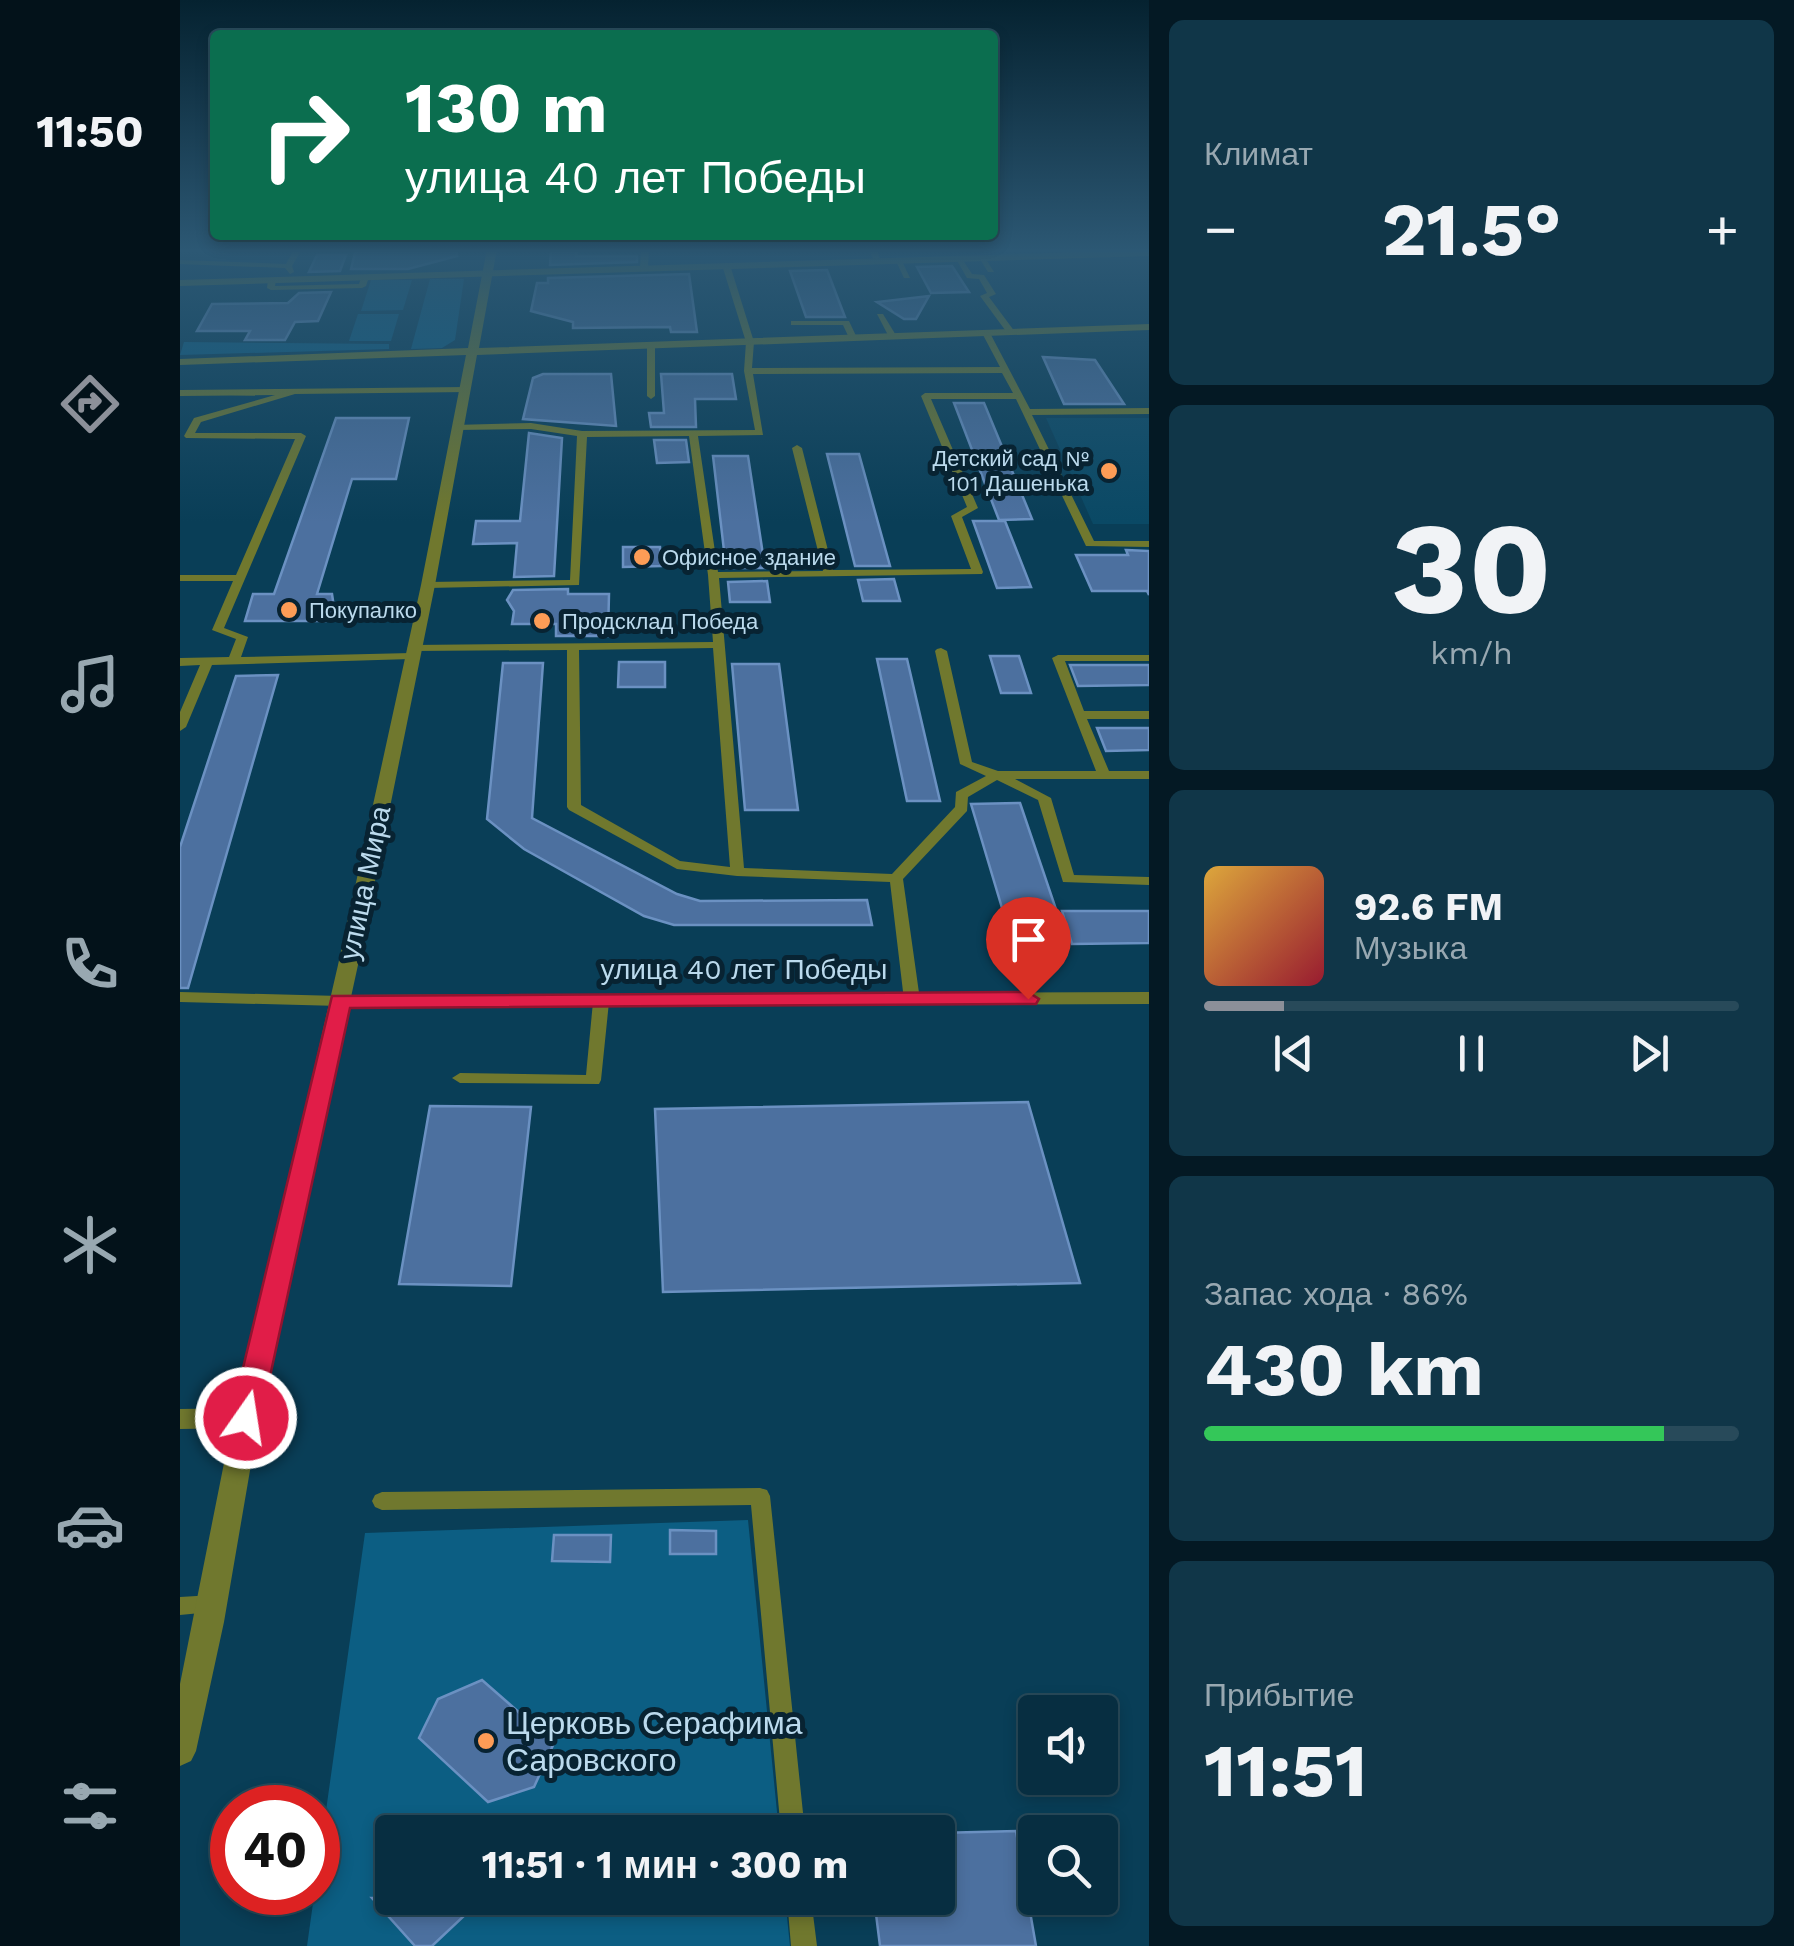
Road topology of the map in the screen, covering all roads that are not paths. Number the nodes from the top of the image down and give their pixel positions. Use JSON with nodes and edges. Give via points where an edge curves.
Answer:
{"nodes":[{"id":1,"x":477,"y":340,"type":"edge"},
{"id":2,"x":806,"y":340,"type":"edge"},
{"id":3,"x":989,"y":340,"type":"edge"},
{"id":4,"x":750,"y":342,"type":"junction"},
{"id":5,"x":652,"y":346,"type":"junction"},
{"id":6,"x":475,"y":352,"type":"junction"},
{"id":7,"x":180,"y":362,"type":"edge"},
{"id":8,"x":1004,"y":370,"type":"junction"},
{"id":9,"x":748,"y":371,"type":"junction"},
{"id":10,"x":465,"y":390,"type":"junction"},
{"id":11,"x":294,"y":392,"type":"junction"},
{"id":12,"x":180,"y":393,"type":"edge"},
{"id":13,"x":652,"y":396,"type":"dead end"},
{"id":14,"x":1020,"y":396,"type":"junction"},
{"id":15,"x":1149,"y":411,"type":"edge"},
{"id":16,"x":1028,"y":412,"type":"junction"},
{"id":17,"x":456,"y":427,"type":"junction"},
{"id":18,"x":582,"y":434,"type":"junction"},
{"id":19,"x":693,"y":435,"type":"junction"},
{"id":20,"x":189,"y":436,"type":"junction"},
{"id":21,"x":798,"y":448,"type":"dead end"},
{"id":22,"x":180,"y":454,"type":"edge"},
{"id":23,"x":1149,"y":544,"type":"edge"},
{"id":24,"x":712,"y":575,"type":"junction"},
{"id":25,"x":830,"y":575,"type":"junction"},
{"id":26,"x":180,"y":578,"type":"edge"},
{"id":27,"x":241,"y":578,"type":"junction"},
{"id":28,"x":428,"y":585,"type":"junction"},
{"id":29,"x":717,"y":645,"type":"junction"},
{"id":30,"x":573,"y":647,"type":"junction"},
{"id":31,"x":412,"y":652,"type":"junction"},
{"id":32,"x":941,"y":652,"type":"dead end"},
{"id":33,"x":235,"y":658,"type":"junction"},
{"id":34,"x":1149,"y":658,"type":"edge"},
{"id":35,"x":180,"y":662,"type":"edge"},
{"id":36,"x":207,"y":662,"type":"junction"},
{"id":37,"x":1080,"y":714,"type":"junction"},
{"id":38,"x":1149,"y":715,"type":"edge"},
{"id":39,"x":180,"y":727,"type":"edge"},
{"id":40,"x":1104,"y":774,"type":"junction"},
{"id":41,"x":997,"y":775,"type":"junction"},
{"id":42,"x":1149,"y":775,"type":"edge"},
{"id":43,"x":736,"y":872,"type":"junction"},
{"id":44,"x":896,"y":878,"type":"junction"},
{"id":45,"x":1149,"y":881,"type":"edge"},
{"id":46,"x":180,"y":997,"type":"edge"},
{"id":47,"x":1149,"y":998,"type":"edge"},
{"id":48,"x":912,"y":1000,"type":"junction"},
{"id":49,"x":340,"y":1001,"type":"junction"},
{"id":50,"x":602,"y":1002,"type":"junction"},
{"id":51,"x":460,"y":1078,"type":"dead end"},
{"id":52,"x":246,"y":1418,"type":"junction"},
{"id":53,"x":180,"y":1419,"type":"edge"},
{"id":54,"x":382,"y":1502,"type":"dead end"},
{"id":55,"x":212,"y":1604,"type":"junction"},
{"id":56,"x":180,"y":1606,"type":"edge"},
{"id":57,"x":180,"y":1750,"type":"edge"},
{"id":58,"x":790,"y":1815,"type":"edge"},
{"id":59,"x":801,"y":1915,"type":"edge"},
{"id":60,"x":804,"y":1946,"type":"edge"}],
"edges":[{"from":1,"to":6,"type":"street","name":"улица Мира"},
{"from":2,"to":4,"type":"street"},
{"from":3,"to":8,"type":"lane"},
{"from":4,"to":5,"type":"street"},
{"from":4,"to":9,"type":"lane"},
{"from":5,"to":6,"type":"street"},
{"from":5,"to":13,"type":"lane"},
{"from":6,"to":7,"type":"street"},
{"from":6,"to":10,"type":"street","name":"улица Мира"},
{"from":8,"to":9,"type":"lane"},
{"from":8,"to":14,"type":"lane"},
{"from":9,"to":19,"type":"lane","via":[[760,434]]},
{"from":10,"to":11,"type":"lane"},
{"from":10,"to":17,"type":"street","name":"улица Мира"},
{"from":11,"to":12,"type":"lane"},
{"from":11,"to":20,"type":"lane","via":[[197,420]]},
{"from":14,"to":16,"type":"lane"},
{"from":14,"to":25,"type":"lane","via":[[924,396],[973,508],[956,516],[978,572]]},
{"from":15,"to":16,"type":"lane"},
{"from":16,"to":23,"type":"lane","via":[[1090,544]]},
{"from":17,"to":18,"type":"lane","via":[[531,426]]},
{"from":17,"to":28,"type":"street","name":"улица Мира"},
{"from":18,"to":19,"type":"lane"},
{"from":18,"to":28,"type":"lane","via":[[575,583]]},
{"from":19,"to":24,"type":"lane"},
{"from":20,"to":22,"type":"lane"},
{"from":20,"to":27,"type":"lane","via":[[301,436]]},
{"from":21,"to":25,"type":"lane"},
{"from":24,"to":25,"type":"lane"},
{"from":24,"to":29,"type":"lane"},
{"from":26,"to":27,"type":"lane"},
{"from":27,"to":33,"type":"lane","via":[[218,630],[242,636]]},
{"from":28,"to":31,"type":"street","name":"улица Мира"},
{"from":29,"to":30,"type":"lane"},
{"from":29,"to":43,"type":"lane"},
{"from":30,"to":31,"type":"lane"},
{"from":30,"to":43,"type":"lane","via":[[574,807],[677,865]]},
{"from":31,"to":33,"type":"lane"},
{"from":31,"to":49,"type":"street","name":"улица Мира"},
{"from":32,"to":41,"type":"lane","via":[[966,764]]},
{"from":33,"to":36,"type":"lane"},
{"from":34,"to":37,"type":"lane","via":[[1058,658]]},
{"from":35,"to":36,"type":"lane"},
{"from":36,"to":39,"type":"lane"},
{"from":37,"to":38,"type":"lane"},
{"from":37,"to":40,"type":"lane"},
{"from":40,"to":41,"type":"lane"},
{"from":40,"to":42,"type":"lane"},
{"from":41,"to":44,"type":"lane","via":[[962,795],[962,808]]},
{"from":41,"to":45,"type":"lane","via":[[1044,798],[1068,879]]},
{"from":43,"to":44,"type":"lane"},
{"from":44,"to":48,"type":"lane"},
{"from":46,"to":49,"type":"lane"},
{"from":47,"to":48,"type":"street","name":"улица 40 лет Победы"},
{"from":48,"to":50,"type":"street","name":"улица 40 лет Победы"},
{"from":49,"to":50,"type":"street","name":"улица 40 лет Победы"},
{"from":49,"to":52,"type":"street","name":"улица Мира"},
{"from":50,"to":51,"type":"lane","via":[[593,1080]]},
{"from":52,"to":53,"type":"street"},
{"from":52,"to":55,"type":"street","name":"улица Мира"},
{"from":54,"to":58,"type":"lane","via":[[760,1496]]},
{"from":55,"to":56,"type":"lane"},
{"from":55,"to":57,"type":"street","name":"улица Мира"},
{"from":59,"to":60,"type":"lane"}]}
